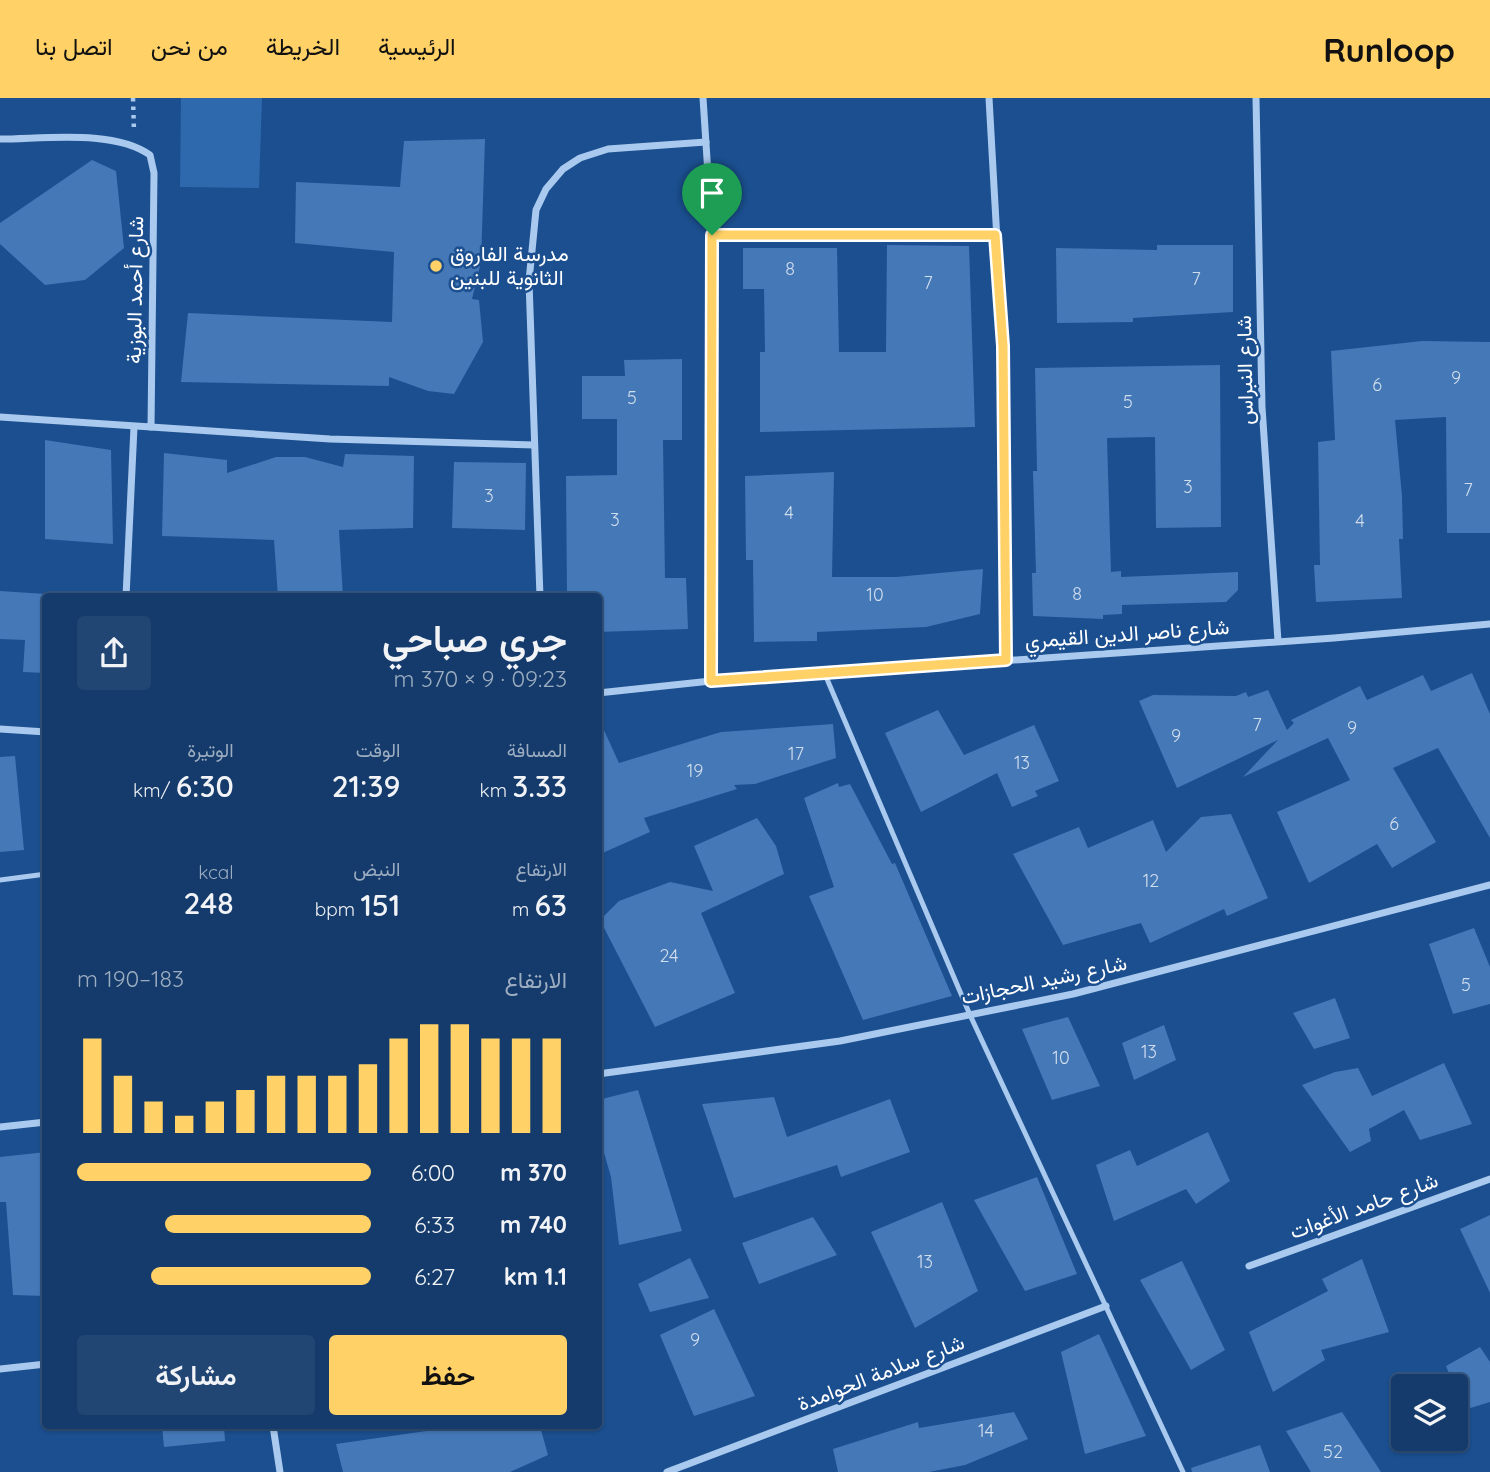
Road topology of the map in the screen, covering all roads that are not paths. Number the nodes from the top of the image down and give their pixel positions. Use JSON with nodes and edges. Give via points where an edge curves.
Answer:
{"nodes":[{"id":1,"x":703,"y":98,"type":"edge"},
{"id":2,"x":989,"y":98,"type":"edge"},
{"id":3,"x":1256,"y":98,"type":"edge"},
{"id":4,"x":0,"y":139,"type":"edge"},
{"id":5,"x":706,"y":142,"type":"junction"},
{"id":6,"x":712,"y":235,"type":"junction"},
{"id":7,"x":995,"y":235,"type":"junction"},
{"id":8,"x":0,"y":417,"type":"edge"},
{"id":9,"x":134,"y":428,"type":"junction"},
{"id":10,"x":151,"y":428,"type":"junction"},
{"id":11,"x":534,"y":445,"type":"junction"},
{"id":12,"x":126,"y":593,"type":"edge"},
{"id":13,"x":540,"y":593,"type":"edge"},
{"id":14,"x":1490,"y":624,"type":"edge"},
{"id":15,"x":1278,"y":641,"type":"junction"},
{"id":16,"x":1006,"y":660,"type":"junction"},
{"id":17,"x":824,"y":672,"type":"junction"},
{"id":18,"x":711,"y":681,"type":"junction"},
{"id":19,"x":602,"y":693,"type":"edge"},
{"id":20,"x":0,"y":729,"type":"edge"},
{"id":21,"x":42,"y":732,"type":"edge"},
{"id":22,"x":42,"y":875,"type":"edge"},
{"id":23,"x":0,"y":880,"type":"edge"},
{"id":24,"x":1490,"y":885,"type":"edge"},
{"id":25,"x":970,"y":1015,"type":"junction"},
{"id":26,"x":602,"y":1073,"type":"edge"},
{"id":27,"x":42,"y":1122,"type":"edge"},
{"id":28,"x":0,"y":1127,"type":"edge"},
{"id":29,"x":1490,"y":1179,"type":"edge"},
{"id":30,"x":1249,"y":1266,"type":"dead end"},
{"id":31,"x":1106,"y":1306,"type":"junction"},
{"id":32,"x":42,"y":1364,"type":"edge"},
{"id":33,"x":0,"y":1369,"type":"edge"},
{"id":34,"x":273,"y":1429,"type":"edge"},
{"id":35,"x":280,"y":1472,"type":"edge"},
{"id":36,"x":667,"y":1472,"type":"edge"},
{"id":37,"x":1183,"y":1472,"type":"edge"}],
"edges":[{"from":1,"to":5,"type":"street"},
{"from":2,"to":7,"type":"street"},
{"from":3,"to":15,"type":"street","name":"شارع النبراس","via":[[1262,407]]},
{"from":4,"to":10,"type":"street","name":"شارع أحمد البوزية","via":[[90,139],[134,145],[150,155],[154,173]]},
{"from":5,"to":6,"type":"street"},
{"from":5,"to":11,"type":"street","via":[[608,149],[571,164],[546,189],[536,210],[528,281]]},
{"from":6,"to":7,"type":"lane"},
{"from":6,"to":18,"type":"street"},
{"from":7,"to":16,"type":"street","via":[[1003,346]]},
{"from":8,"to":9,"type":"street"},
{"from":9,"to":10,"type":"street"},
{"from":9,"to":12,"type":"street"},
{"from":10,"to":11,"type":"street"},
{"from":11,"to":13,"type":"street"},
{"from":14,"to":15,"type":"street","name":"شارع ناصر الدين القيمري"},
{"from":15,"to":16,"type":"street","name":"شارع ناصر الدين القيمري"},
{"from":16,"to":17,"type":"street","name":"شارع ناصر الدين القيمري"},
{"from":17,"to":18,"type":"street","name":"شارع ناصر الدين القيمري"},
{"from":17,"to":25,"type":"lane"},
{"from":18,"to":19,"type":"street","name":"شارع ناصر الدين القيمري"},
{"from":20,"to":21,"type":"street"},
{"from":22,"to":23,"type":"lane"},
{"from":24,"to":25,"type":"street","name":"شارع رشيد الحجازات","via":[[1192,965]]},
{"from":25,"to":26,"type":"street","name":"شارع رشيد الحجازات","via":[[840,1041]]},
{"from":25,"to":31,"type":"lane"},
{"from":27,"to":28,"type":"street"},
{"from":29,"to":30,"type":"street","name":"شارع حامد الأغوات"},
{"from":31,"to":36,"type":"street","name":"شارع سلامة الحوامدة"},
{"from":31,"to":37,"type":"lane"},
{"from":32,"to":33,"type":"street"},
{"from":34,"to":35,"type":"street"}]}
